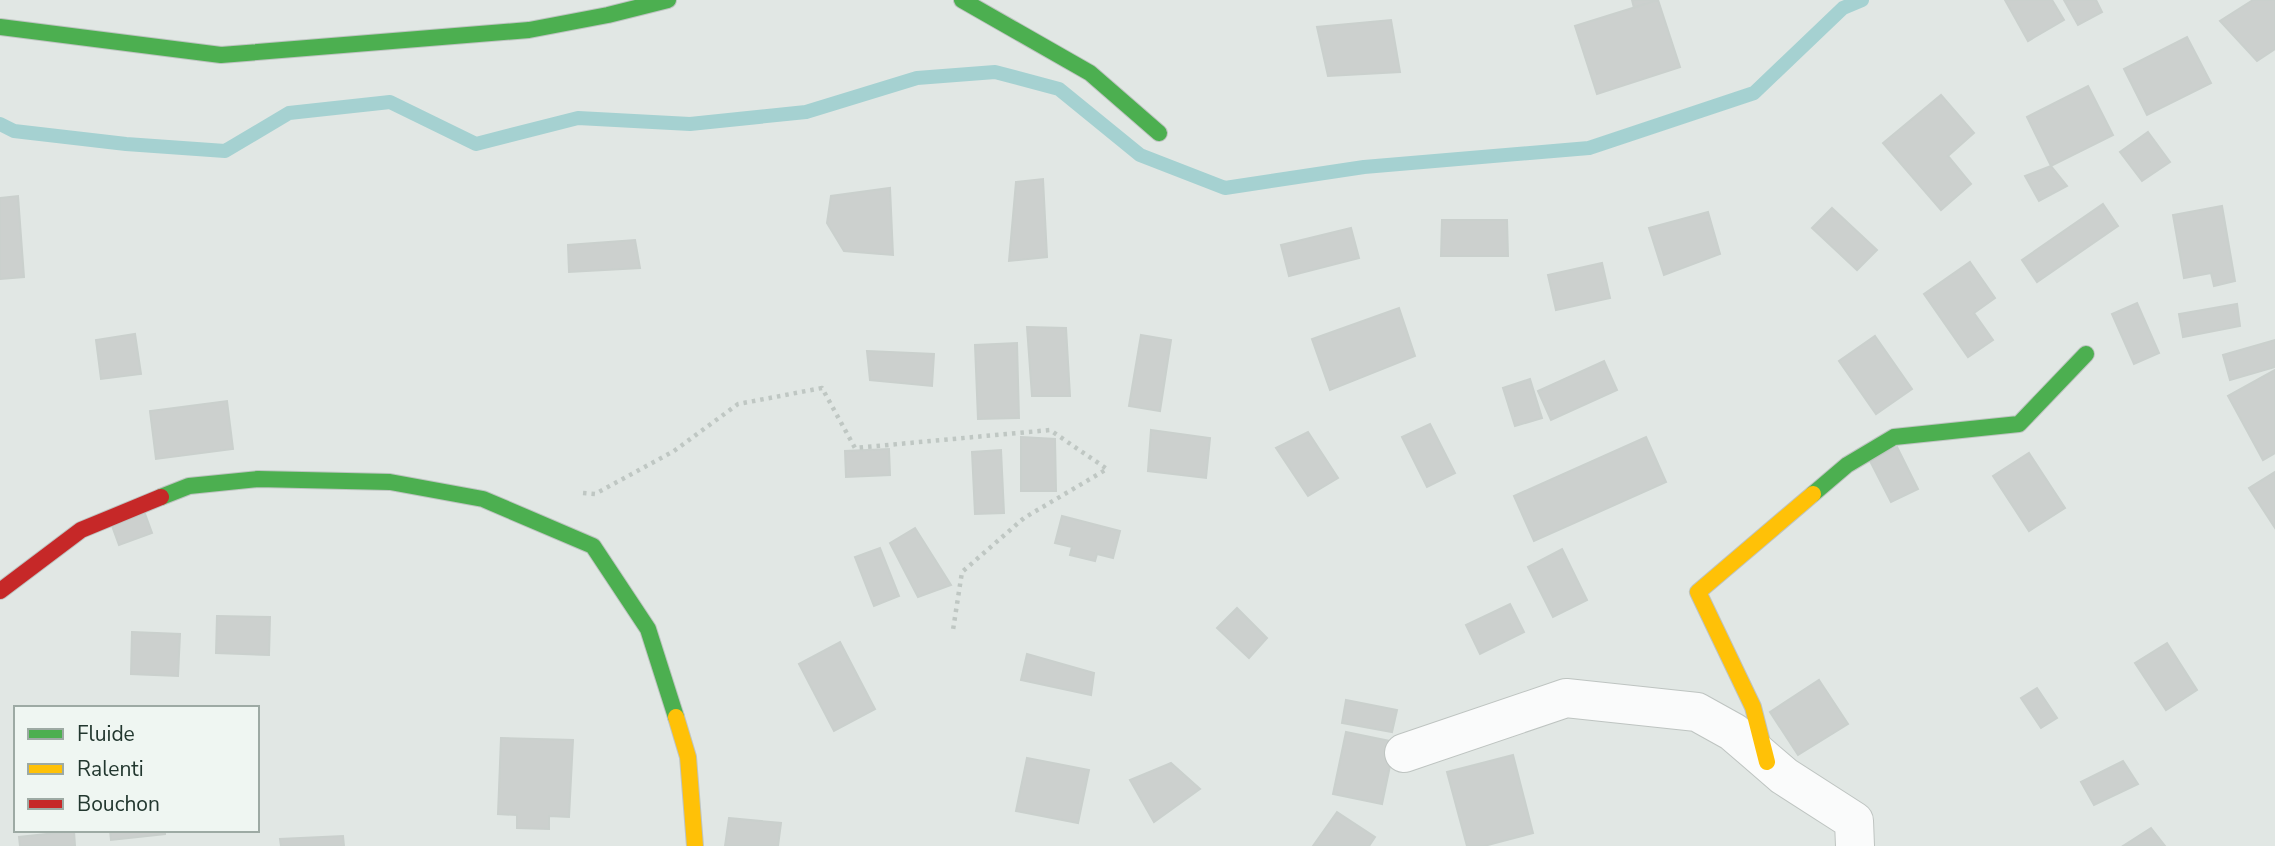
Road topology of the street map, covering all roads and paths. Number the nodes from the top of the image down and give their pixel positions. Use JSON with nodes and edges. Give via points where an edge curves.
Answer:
{"nodes":[{"id":1,"x":668,"y":0,"type":"edge"},
{"id":2,"x":962,"y":0,"type":"edge"},
{"id":3,"x":0,"y":27,"type":"edge"},
{"id":4,"x":1159,"y":133,"type":"dead end"},
{"id":5,"x":2086,"y":354,"type":"dead end"},
{"id":6,"x":581,"y":493,"type":"dead end"},
{"id":7,"x":0,"y":590,"type":"edge"},
{"id":8,"x":953,"y":630,"type":"dead end"},
{"id":9,"x":1404,"y":753,"type":"dead end"},
{"id":10,"x":1768,"y":762,"type":"junction"},
{"id":11,"x":695,"y":846,"type":"edge"},
{"id":12,"x":1855,"y":846,"type":"edge"}],
"edges":[{"from":1,"to":3,"type":"street","via":[[529,30],[221,55]]},
{"from":2,"to":4,"type":"street","via":[[1090,73]]},
{"from":5,"to":10,"type":"street","via":[[2019,424],[1894,438],[1847,465],[1698,592],[1753,707]]},
{"from":6,"to":8,"type":"path","via":[[595,494],[674,452],[738,404],[822,388],[855,448],[1050,430],[1107,469],[1024,518],[962,572]]},
{"from":7,"to":11,"type":"street","via":[[81,530],[189,486],[258,479],[390,482],[483,499],[593,546],[648,629],[688,757]]},
{"from":9,"to":10,"type":"street","via":[[1566,698],[1697,712],[1733,732]]},
{"from":10,"to":12,"type":"street","via":[[1854,821]]}]}
